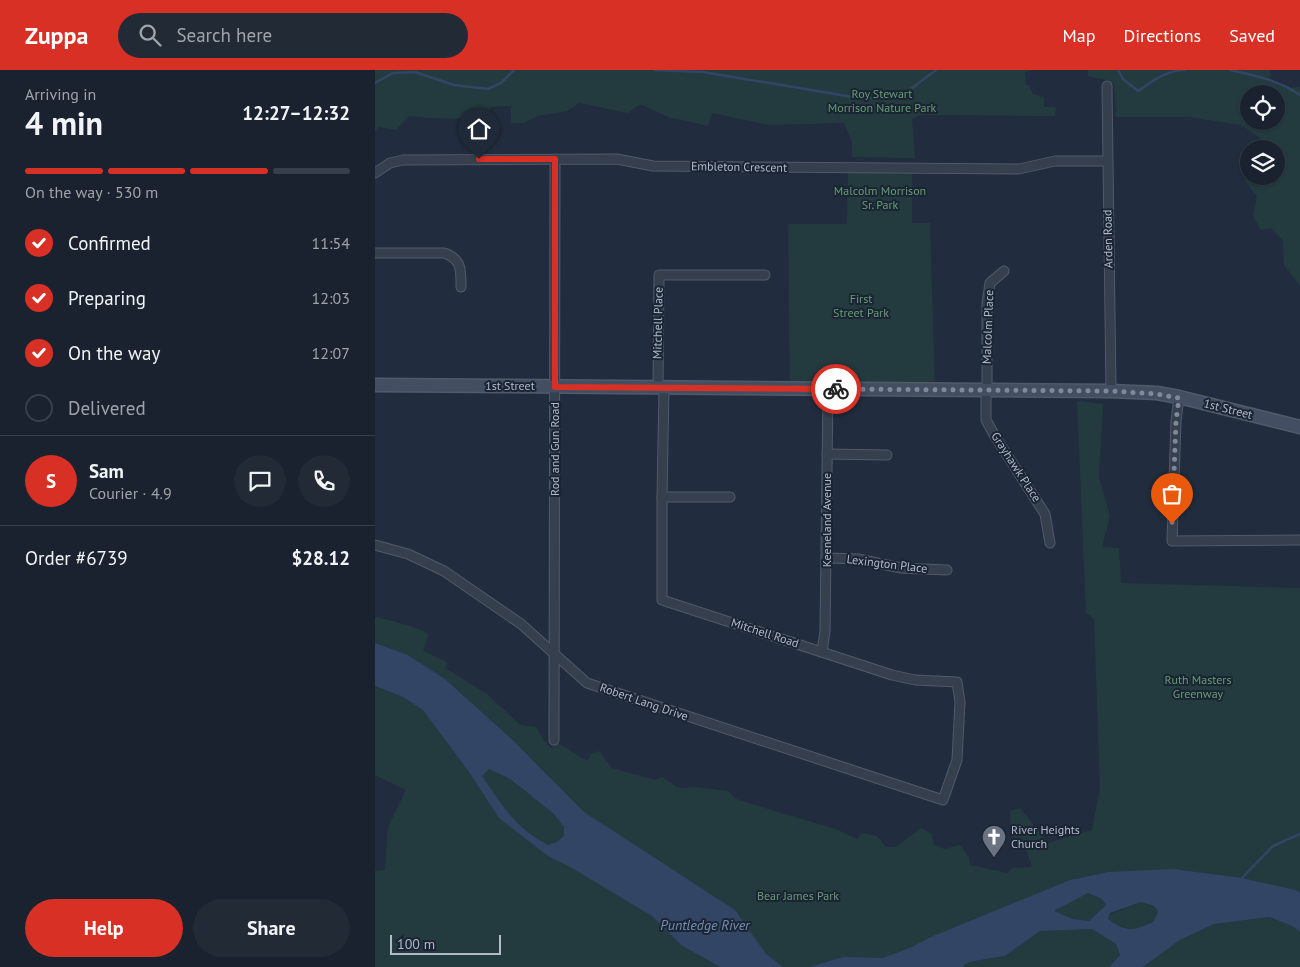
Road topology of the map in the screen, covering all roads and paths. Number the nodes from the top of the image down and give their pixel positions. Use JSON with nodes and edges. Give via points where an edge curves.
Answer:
{"nodes":[{"id":1,"x":1107,"y":86,"type":"dead end"},
{"id":2,"x":555,"y":159,"type":"junction"},
{"id":3,"x":1107,"y":161,"type":"junction"},
{"id":4,"x":375,"y":173,"type":"edge"},
{"id":5,"x":375,"y":253,"type":"edge"},
{"id":6,"x":1004,"y":271,"type":"dead end"},
{"id":7,"x":765,"y":275,"type":"dead end"},
{"id":8,"x":461,"y":287,"type":"dead end"},
{"id":9,"x":375,"y":385,"type":"edge"},
{"id":10,"x":555,"y":387,"type":"junction"},
{"id":11,"x":661,"y":388,"type":"junction"},
{"id":12,"x":828,"y":389,"type":"junction"},
{"id":13,"x":986,"y":390,"type":"junction"},
{"id":14,"x":1111,"y":391,"type":"junction"},
{"id":15,"x":1179,"y":398,"type":"junction"},
{"id":16,"x":1300,"y":427,"type":"edge"},
{"id":17,"x":827,"y":454,"type":"junction"},
{"id":18,"x":887,"y":455,"type":"dead end"},
{"id":19,"x":662,"y":497,"type":"junction"},
{"id":20,"x":730,"y":497,"type":"dead end"},
{"id":21,"x":1300,"y":540,"type":"edge"},
{"id":22,"x":1050,"y":543,"type":"dead end"},
{"id":23,"x":375,"y":546,"type":"edge"},
{"id":24,"x":827,"y":558,"type":"junction"},
{"id":25,"x":947,"y":570,"type":"dead end"},
{"id":26,"x":554,"y":651,"type":"junction"},
{"id":27,"x":822,"y":652,"type":"junction"},
{"id":28,"x":554,"y":740,"type":"dead end"},
{"id":29,"x":943,"y":800,"type":"joint"}],
"edges":[{"from":1,"to":3,"type":"street","name":"Arden Road"},
{"from":2,"to":3,"type":"street","name":"Embleton Crescent","via":[[617,159],[662,166],[1009,169],[1055,162]]},
{"from":2,"to":4,"type":"street","name":"Embleton Crescent","via":[[403,160],[390,163]]},
{"from":2,"to":10,"type":"street","name":"Rod and Gun Road"},
{"from":3,"to":14,"type":"street","name":"Arden Road"},
{"from":5,"to":8,"type":"street","via":[[444,253],[453,256],[459,264]]},
{"from":6,"to":13,"type":"street","name":"Malcolm Place","via":[[990,283]]},
{"from":7,"to":11,"type":"street","name":"Mitchell Place","via":[[659,275]]},
{"from":9,"to":10,"type":"street","name":"1st Street"},
{"from":10,"to":11,"type":"street","name":"1st Street"},
{"from":10,"to":26,"type":"street","name":"Rod and Gun Road"},
{"from":11,"to":12,"type":"street","name":"1st Street"},
{"from":11,"to":19,"type":"street","name":"Mitchell Road"},
{"from":12,"to":13,"type":"street","name":"1st Street"},
{"from":12,"to":17,"type":"street","name":"Keeneland Avenue"},
{"from":13,"to":14,"type":"street","name":"1st Street"},
{"from":13,"to":22,"type":"street","name":"Grayhawk Place","via":[[986,420],[1045,514]]},
{"from":14,"to":15,"type":"street","name":"1st Street"},
{"from":15,"to":16,"type":"street","name":"1st Street"},
{"from":15,"to":21,"type":"street","via":[[1172,541]]},
{"from":17,"to":18,"type":"street"},
{"from":17,"to":24,"type":"street","name":"Keeneland Avenue"},
{"from":19,"to":20,"type":"street"},
{"from":19,"to":27,"type":"street","name":"Mitchell Road","via":[[662,600]]},
{"from":23,"to":26,"type":"street","name":"Robert Lang Drive","via":[[408,554],[444,571]]},
{"from":24,"to":25,"type":"street","name":"Lexington Place","via":[[858,559],[901,568]]},
{"from":24,"to":27,"type":"street","name":"Keeneland Avenue"},
{"from":26,"to":28,"type":"street","name":"Rod and Gun Road"},
{"from":26,"to":29,"type":"street","name":"Robert Lang Drive","via":[[587,683]]},
{"from":27,"to":29,"type":"street","name":"Mitchell Road","via":[[892,675],[957,682],[960,702],[957,760]]}]}
